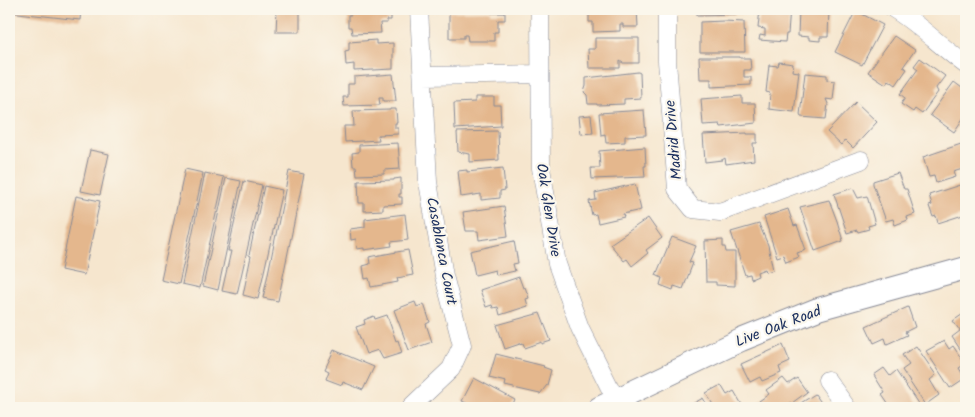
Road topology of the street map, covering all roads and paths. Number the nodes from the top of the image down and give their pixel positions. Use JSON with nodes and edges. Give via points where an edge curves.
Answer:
{"nodes":[{"id":1,"x":419,"y":9,"type":"edge"},
{"id":2,"x":540,"y":9,"type":"edge"},
{"id":3,"x":667,"y":9,"type":"edge"},
{"id":4,"x":894,"y":9,"type":"edge"},
{"id":5,"x":966,"y":65,"type":"edge"},
{"id":6,"x":540,"y":74,"type":"junction"},
{"id":7,"x":423,"y":76,"type":"junction"},
{"id":8,"x":861,"y":160,"type":"dead end"},
{"id":9,"x":966,"y":268,"type":"edge"},
{"id":10,"x":827,"y":380,"type":"dead end"},
{"id":11,"x":607,"y":404,"type":"edge"},
{"id":12,"x":412,"y":406,"type":"dead end"},
{"id":13,"x":847,"y":408,"type":"edge"}],
"edges":[{"from":1,"to":7,"type":"street","name":"Casablanca Court"},
{"from":2,"to":6,"type":"street","name":"Oak Glen Drive"},
{"from":3,"to":8,"type":"street","name":"Madrid Drive","via":[[667,61],[677,189],[693,209],[720,212]]},
{"from":4,"to":5,"type":"street"},
{"from":6,"to":7,"type":"street"},
{"from":6,"to":11,"type":"street","name":"Oak Glen Drive","via":[[541,168],[557,264]]},
{"from":7,"to":12,"type":"street","name":"Casablanca Court","via":[[428,182],[444,276],[462,345],[451,369]]},
{"from":9,"to":11,"type":"street","name":"Live Oak Road","via":[[818,309],[741,340]]},
{"from":10,"to":13,"type":"street"}]}
